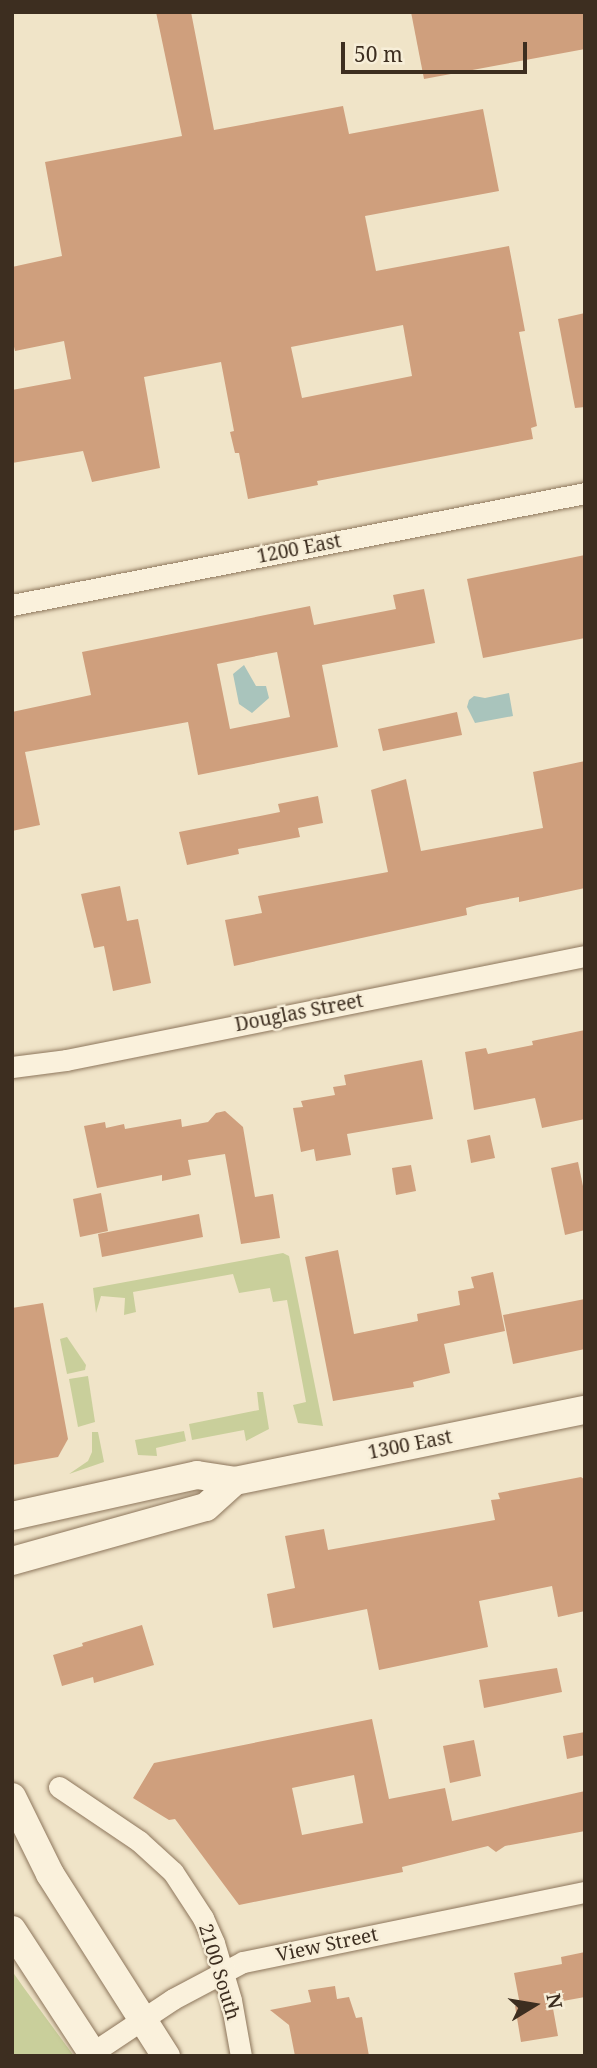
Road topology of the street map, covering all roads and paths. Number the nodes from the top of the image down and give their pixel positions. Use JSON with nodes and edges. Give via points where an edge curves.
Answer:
{"nodes":[{"id":1,"x":585,"y":493,"type":"edge"},
{"id":2,"x":12,"y":606,"type":"edge"},
{"id":3,"x":585,"y":956,"type":"edge"},
{"id":4,"x":12,"y":1067,"type":"edge"},
{"id":5,"x":585,"y":1410,"type":"edge"},
{"id":6,"x":235,"y":1481,"type":"junction"},
{"id":7,"x":12,"y":1516,"type":"edge"},
{"id":8,"x":12,"y":1561,"type":"edge"},
{"id":9,"x":59,"y":1787,"type":"dead end"},
{"id":10,"x":12,"y":1797,"type":"edge"},
{"id":11,"x":585,"y":1892,"type":"edge"},
{"id":12,"x":12,"y":1930,"type":"edge"},
{"id":13,"x":223,"y":1970,"type":"junction"},
{"id":14,"x":143,"y":2020,"type":"junction"},
{"id":15,"x":93,"y":2054,"type":"edge"},
{"id":16,"x":166,"y":2056,"type":"edge"},
{"id":17,"x":241,"y":2056,"type":"edge"}],
"edges":[{"from":1,"to":2,"type":"street","name":"1200 East"},
{"from":3,"to":4,"type":"street","name":"Douglas Street"},
{"from":5,"to":6,"type":"main road","name":"1300 East"},
{"from":6,"to":7,"type":"main road","name":"1300 East","via":[[197,1475]]},
{"from":6,"to":8,"type":"main road","via":[[206,1507]]},
{"from":9,"to":13,"type":"street","name":"2100 South","via":[[139,1841],[173,1872],[203,1917]]},
{"from":10,"to":14,"type":"main road","via":[[50,1874]]},
{"from":11,"to":13,"type":"street","name":"View Street","via":[[243,1962]]},
{"from":12,"to":15,"type":"main road"},
{"from":13,"to":14,"type":"street","name":"View Street"},
{"from":13,"to":17,"type":"street","name":"2100 South"},
{"from":14,"to":15,"type":"street","name":"View Street"},
{"from":14,"to":16,"type":"main road"}]}
